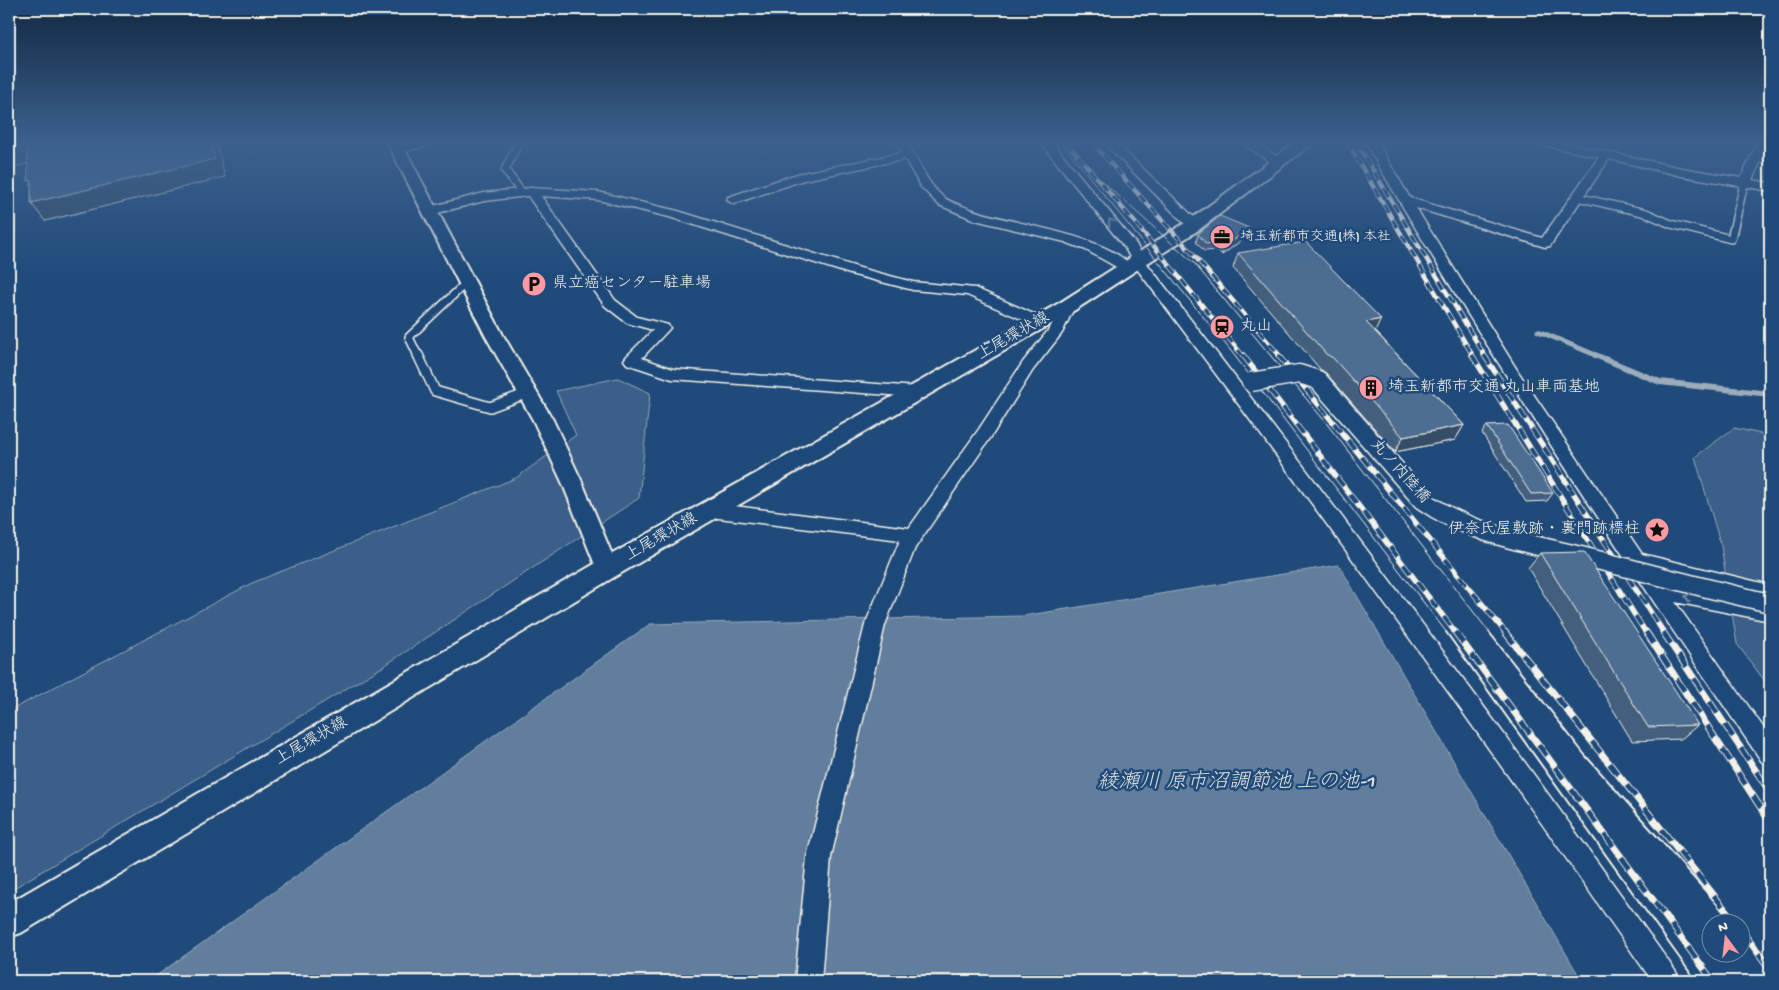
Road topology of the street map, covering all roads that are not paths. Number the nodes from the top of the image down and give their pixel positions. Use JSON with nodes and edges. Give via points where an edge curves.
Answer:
{"nodes":[{"id":1,"x":418,"y":188,"type":"edge"},
{"id":2,"x":522,"y":188,"type":"edge"},
{"id":3,"x":767,"y":188,"type":"edge"},
{"id":4,"x":929,"y":188,"type":"edge"},
{"id":5,"x":1083,"y":188,"type":"edge"},
{"id":6,"x":1156,"y":188,"type":"edge"},
{"id":7,"x":1244,"y":188,"type":"edge"},
{"id":8,"x":1397,"y":188,"type":"edge"},
{"id":9,"x":1583,"y":188,"type":"edge"},
{"id":10,"x":1743,"y":188,"type":"edge"},
{"id":11,"x":526,"y":193,"type":"junction"},
{"id":12,"x":1577,"y":197,"type":"junction"},
{"id":13,"x":732,"y":200,"type":"dead end"},
{"id":14,"x":1404,"y":200,"type":"junction"},
{"id":15,"x":430,"y":211,"type":"junction"},
{"id":16,"x":1194,"y":225,"type":"junction"},
{"id":17,"x":1133,"y":265,"type":"junction"},
{"id":18,"x":467,"y":282,"type":"junction"},
{"id":19,"x":1068,"y":306,"type":"junction"},
{"id":20,"x":1040,"y":322,"type":"junction"},
{"id":21,"x":1243,"y":384,"type":"junction"},
{"id":22,"x":917,"y":392,"type":"junction"},
{"id":23,"x":528,"y":393,"type":"junction"},
{"id":24,"x":710,"y":510,"type":"junction"},
{"id":25,"x":913,"y":535,"type":"junction"},
{"id":26,"x":1635,"y":560,"type":"junction"},
{"id":27,"x":607,"y":569,"type":"junction"},
{"id":28,"x":1656,"y":591,"type":"junction"},
{"id":29,"x":1770,"y":593,"type":"edge"},
{"id":30,"x":1770,"y":603,"type":"edge"},
{"id":31,"x":1770,"y":613,"type":"edge"},
{"id":32,"x":1770,"y":755,"type":"edge"},
{"id":33,"x":9,"y":921,"type":"edge"},
{"id":34,"x":808,"y":981,"type":"edge"},
{"id":35,"x":1666,"y":981,"type":"edge"}],
"edges":[{"from":1,"to":15,"type":"street"},
{"from":2,"to":11,"type":"lane"},
{"from":3,"to":13,"type":"street"},
{"from":4,"to":17,"type":"street","via":[[937,199],[971,214],[1088,245],[1115,260]]},
{"from":17,"to":5,"type":"street","one_way":true,"via":[[1131,247]]},
{"from":6,"to":16,"type":"street"},
{"from":7,"to":16,"type":"main road","name":"上尾環状線"},
{"from":8,"to":14,"type":"street"},
{"from":9,"to":12,"type":"street"},
{"from":10,"to":12,"type":"lane","via":[[1731,239]]},
{"from":11,"to":15,"type":"street","via":[[484,197]]},
{"from":11,"to":20,"type":"street","via":[[598,196],[673,214],[855,271],[913,286],[970,291]]},
{"from":11,"to":22,"type":"street","via":[[610,303],[632,320],[663,328],[632,360],[672,374]]},
{"from":12,"to":14,"type":"street","via":[[1545,243]]},
{"from":14,"to":26,"type":"street"},
{"from":15,"to":18,"type":"street"},
{"from":16,"to":17,"type":"main road","name":"上尾環状線"},
{"from":17,"to":19,"type":"main road","name":"上尾環状線"},
{"from":17,"to":21,"type":"street"},
{"from":18,"to":23,"type":"street"},
{"from":18,"to":23,"type":"lane","via":[[409,337],[435,390],[490,407]]},
{"from":19,"to":20,"type":"main road","name":"上尾環状線"},
{"from":19,"to":25,"type":"street","via":[[1056,330]]},
{"from":20,"to":22,"type":"main road","name":"上尾環状線"},
{"from":21,"to":30,"type":"street","name":"丸ノ内陸橋","bridge":true,"via":[[1299,374],[1318,380],[1412,491],[1431,508],[1458,522],[1517,540]]},
{"from":21,"to":35,"type":"street"},
{"from":22,"to":24,"type":"main road","name":"上尾環状線"},
{"from":23,"to":27,"type":"street","via":[[572,482]]},
{"from":24,"to":25,"type":"street"},
{"from":24,"to":27,"type":"main road","name":"上尾環状線"},
{"from":25,"to":34,"type":"street","via":[[874,624],[819,857]]},
{"from":26,"to":28,"type":"street"},
{"from":26,"to":29,"type":"street"},
{"from":27,"to":33,"type":"main road","name":"上尾環状線"},
{"from":31,"to":28,"type":"street","one_way":true},
{"from":28,"to":32,"type":"street"}]}
